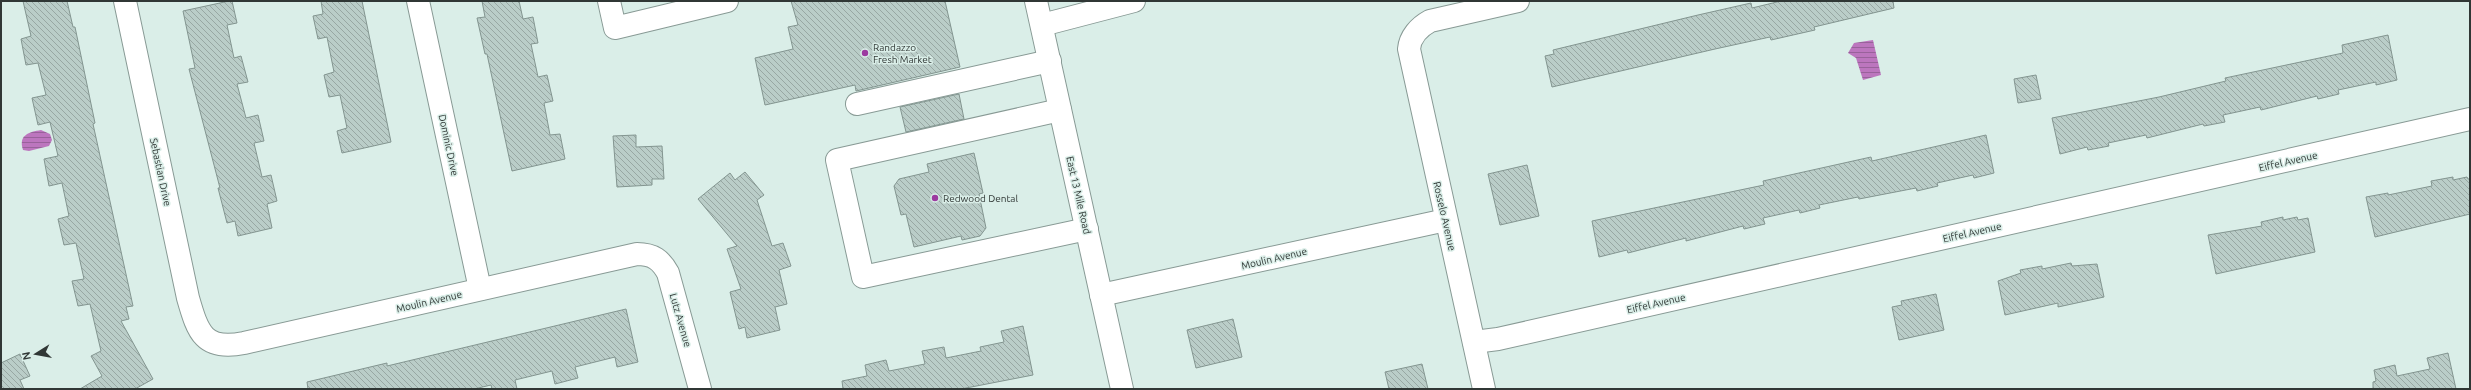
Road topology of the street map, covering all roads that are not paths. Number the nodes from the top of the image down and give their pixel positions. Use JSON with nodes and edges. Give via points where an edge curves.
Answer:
{"nodes":[{"id":1,"x":124,"y":1,"type":"edge"},
{"id":2,"x":418,"y":1,"type":"edge"},
{"id":3,"x":609,"y":1,"type":"edge"},
{"id":4,"x":727,"y":1,"type":"edge"},
{"id":5,"x":1036,"y":1,"type":"edge"},
{"id":6,"x":1134,"y":1,"type":"edge"},
{"id":7,"x":1518,"y":1,"type":"edge"},
{"id":8,"x":1042,"y":25,"type":"junction"},
{"id":9,"x":1050,"y":61,"type":"junction"},
{"id":10,"x":857,"y":104,"type":"dead end"},
{"id":11,"x":1060,"y":110,"type":"junction"},
{"id":12,"x":2470,"y":120,"type":"edge"},
{"id":13,"x":1446,"y":220,"type":"junction"},
{"id":14,"x":1087,"y":229,"type":"junction"},
{"id":15,"x":653,"y":256,"type":"joint"},
{"id":16,"x":480,"y":289,"type":"junction"},
{"id":17,"x":1101,"y":295,"type":"junction"},
{"id":18,"x":205,"y":339,"type":"joint"},
{"id":19,"x":1474,"y":342,"type":"junction"},
{"id":20,"x":700,"y":389,"type":"edge"},
{"id":21,"x":1122,"y":389,"type":"edge"},
{"id":22,"x":1484,"y":389,"type":"edge"}],
"edges":[{"from":1,"to":18,"type":"street","name":"Sebastian Drive","via":[[188,298],[195,322]]},
{"from":2,"to":16,"type":"street","name":"Dominic Drive"},
{"from":3,"to":4,"type":"street","via":[[615,28]]},
{"from":5,"to":8,"type":"street","name":"East 13 Mile Road"},
{"from":6,"to":8,"type":"street"},
{"from":7,"to":13,"type":"street","name":"Rosselo Avenue","via":[[1430,21],[1418,29],[1410,43],[1411,66]]},
{"from":8,"to":9,"type":"street","name":"East 13 Mile Road"},
{"from":9,"to":10,"type":"street"},
{"from":9,"to":11,"type":"street","name":"East 13 Mile Road"},
{"from":11,"to":14,"type":"street","name":"East 13 Mile Road"},
{"from":11,"to":14,"type":"street","via":[[837,160],[863,278]]},
{"from":12,"to":19,"type":"street","name":"Eiffel Avenue","via":[[1506,337]]},
{"from":13,"to":17,"type":"street","name":"Moulin Avenue"},
{"from":13,"to":19,"type":"street","name":"Rosselo Avenue"},
{"from":14,"to":17,"type":"street","name":"East 13 Mile Road"},
{"from":15,"to":16,"type":"street","name":"Moulin Avenue","via":[[637,254]]},
{"from":15,"to":20,"type":"street","name":"Lutz Avenue","via":[[662,262],[668,273]]},
{"from":16,"to":18,"type":"street","name":"Moulin Avenue","via":[[231,345],[217,345]]},
{"from":17,"to":21,"type":"street","name":"East 13 Mile Road"},
{"from":19,"to":22,"type":"street","name":"Rosselo Avenue"}]}
